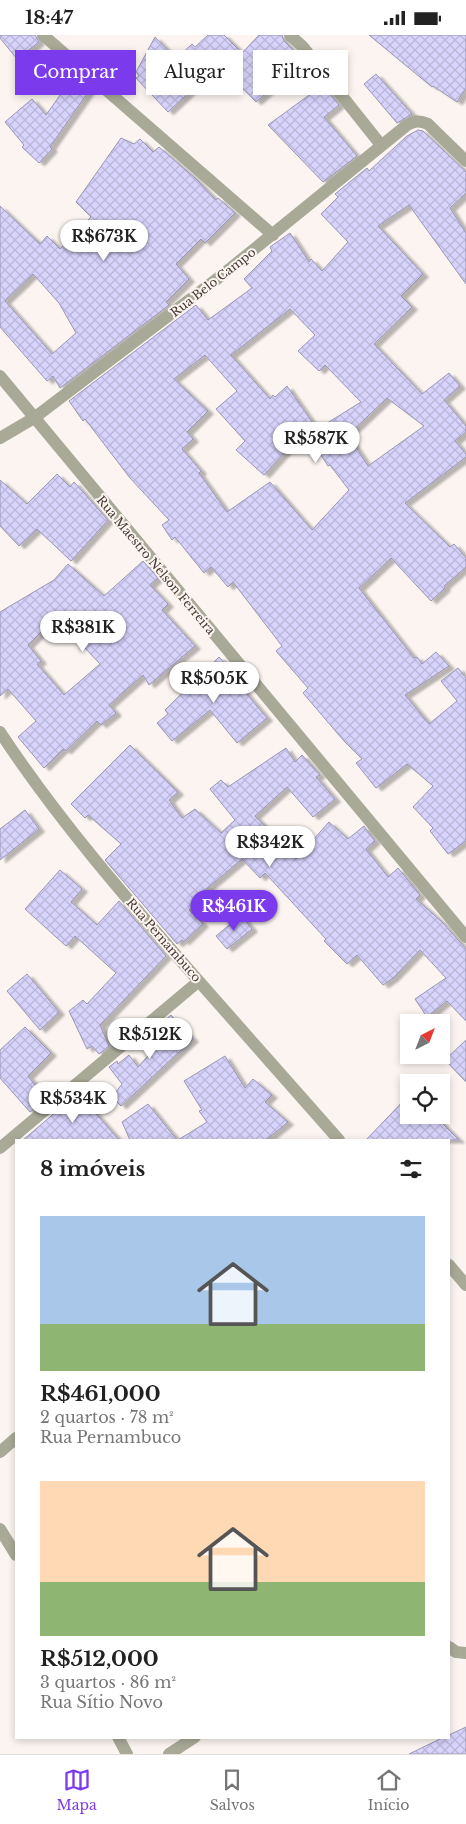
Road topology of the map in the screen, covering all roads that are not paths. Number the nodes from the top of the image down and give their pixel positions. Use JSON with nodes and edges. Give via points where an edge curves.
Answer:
{"nodes":[{"id":1,"x":43,"y":35,"type":"edge"},
{"id":2,"x":290,"y":35,"type":"edge"},
{"id":3,"x":381,"y":145,"type":"junction"},
{"id":4,"x":466,"y":161,"type":"edge"},
{"id":5,"x":273,"y":235,"type":"junction"},
{"id":6,"x":0,"y":376,"type":"edge"},
{"id":7,"x":34,"y":418,"type":"junction"},
{"id":8,"x":0,"y":438,"type":"edge"},
{"id":9,"x":0,"y":732,"type":"edge"},
{"id":10,"x":466,"y":937,"type":"edge"},
{"id":11,"x":199,"y":981,"type":"junction"},
{"id":12,"x":338,"y":1139,"type":"edge"},
{"id":13,"x":0,"y":1148,"type":"edge"},
{"id":14,"x":450,"y":1266,"type":"edge"},
{"id":15,"x":466,"y":1285,"type":"edge"},
{"id":16,"x":15,"y":1439,"type":"edge"},
{"id":17,"x":0,"y":1452,"type":"edge"},
{"id":18,"x":0,"y":1529,"type":"edge"},
{"id":19,"x":8,"y":1542,"type":"edge"},
{"id":20,"x":15,"y":1553,"type":"edge"},
{"id":21,"x":450,"y":1648,"type":"edge"},
{"id":22,"x":466,"y":1653,"type":"edge"},
{"id":23,"x":119,"y":1739,"type":"edge"},
{"id":24,"x":192,"y":1739,"type":"edge"},
{"id":25,"x":127,"y":1754,"type":"edge"},
{"id":26,"x":169,"y":1754,"type":"edge"}],
"edges":[{"from":1,"to":5,"type":"street"},
{"from":2,"to":3,"type":"street"},
{"from":3,"to":4,"type":"street","name":"Rua Belo Campo","via":[[407,125],[421,121],[436,130]]},
{"from":3,"to":5,"type":"street","name":"Rua Belo Campo"},
{"from":5,"to":7,"type":"street","name":"Rua Belo Campo"},
{"from":6,"to":7,"type":"street","name":"Rua Maestro Nelson Ferreira"},
{"from":7,"to":8,"type":"street","name":"Rua Belo Campo"},
{"from":7,"to":10,"type":"street","name":"Rua Maestro Nelson Ferreira"},
{"from":9,"to":11,"type":"street","name":"Rua Pernambuco","via":[[70,829]]},
{"from":11,"to":12,"type":"street","name":"Rua Pernambuco"},
{"from":11,"to":13,"type":"street"},
{"from":14,"to":15,"type":"street"},
{"from":16,"to":17,"type":"street"},
{"from":18,"to":19,"type":"street"},
{"from":19,"to":20,"type":"street"},
{"from":21,"to":22,"type":"street"},
{"from":23,"to":25,"type":"street"},
{"from":24,"to":26,"type":"street"}]}
